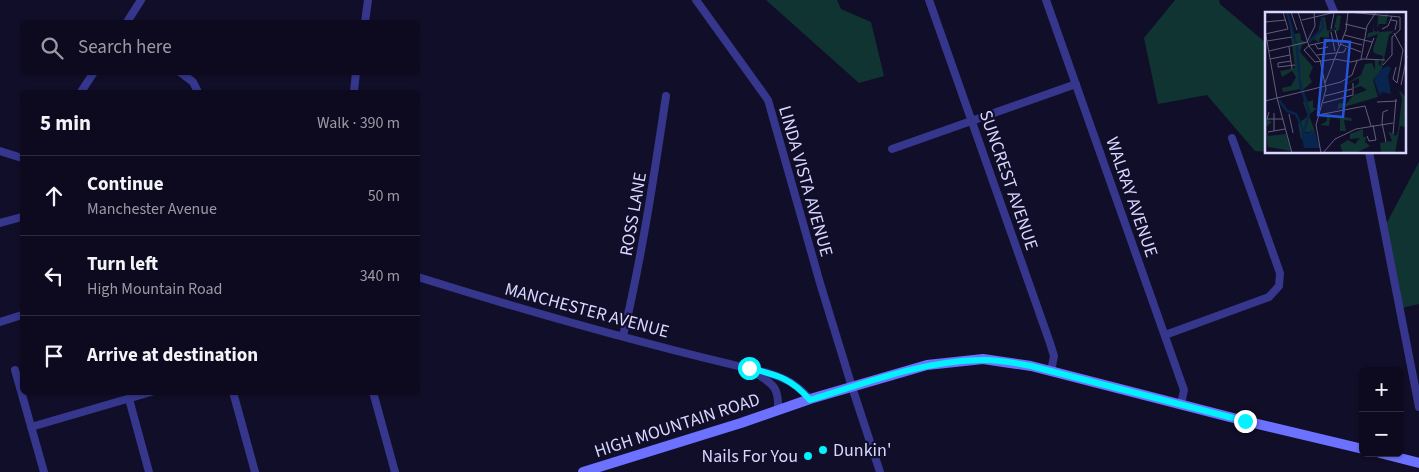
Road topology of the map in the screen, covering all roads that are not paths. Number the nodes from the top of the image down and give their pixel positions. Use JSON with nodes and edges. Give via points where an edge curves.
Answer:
{"nodes":[{"id":1,"x":141,"y":0,"type":"edge"},
{"id":2,"x":368,"y":0,"type":"edge"},
{"id":3,"x":696,"y":0,"type":"edge"},
{"id":4,"x":929,"y":0,"type":"edge"},
{"id":5,"x":1046,"y":0,"type":"edge"},
{"id":6,"x":1330,"y":0,"type":"edge"},
{"id":7,"x":1334,"y":12,"type":"edge"},
{"id":8,"x":127,"y":20,"type":"edge"},
{"id":9,"x":365,"y":20,"type":"edge"},
{"id":10,"x":92,"y":75,"type":"edge"},
{"id":11,"x":184,"y":75,"type":"edge"},
{"id":12,"x":356,"y":75,"type":"edge"},
{"id":13,"x":1076,"y":84,"type":"junction"},
{"id":14,"x":82,"y":90,"type":"edge"},
{"id":15,"x":197,"y":90,"type":"edge"},
{"id":16,"x":354,"y":90,"type":"edge"},
{"id":17,"x":666,"y":96,"type":"dead end"},
{"id":18,"x":972,"y":121,"type":"junction"},
{"id":19,"x":1232,"y":138,"type":"dead end"},
{"id":20,"x":892,"y":149,"type":"dead end"},
{"id":21,"x":0,"y":151,"type":"edge"},
{"id":22,"x":1369,"y":154,"type":"edge"},
{"id":23,"x":20,"y":157,"type":"edge"},
{"id":24,"x":20,"y":218,"type":"edge"},
{"id":25,"x":0,"y":223,"type":"edge"},
{"id":26,"x":420,"y":278,"type":"edge"},
{"id":27,"x":20,"y":316,"type":"edge"},
{"id":28,"x":0,"y":322,"type":"edge"},
{"id":29,"x":1165,"y":335,"type":"junction"},
{"id":30,"x":624,"y":336,"type":"junction"},
{"id":31,"x":749,"y":368,"type":"junction"},
{"id":32,"x":15,"y":370,"type":"dead end"},
{"id":33,"x":1051,"y":371,"type":"junction"},
{"id":34,"x":852,"y":387,"type":"junction"},
{"id":35,"x":20,"y":388,"type":"edge"},
{"id":36,"x":22,"y":395,"type":"edge"},
{"id":37,"x":142,"y":395,"type":"edge"},
{"id":38,"x":234,"y":395,"type":"edge"},
{"id":39,"x":374,"y":395,"type":"edge"},
{"id":40,"x":129,"y":399,"type":"junction"},
{"id":41,"x":810,"y":400,"type":"junction"},
{"id":42,"x":1181,"y":404,"type":"junction"},
{"id":43,"x":1419,"y":408,"type":"edge"},
{"id":44,"x":778,"y":410,"type":"junction"},
{"id":45,"x":31,"y":426,"type":"junction"},
{"id":46,"x":1359,"y":448,"type":"edge"},
{"id":47,"x":1396,"y":457,"type":"edge"},
{"id":48,"x":1419,"y":463,"type":"edge"},
{"id":49,"x":44,"y":472,"type":"edge"},
{"id":50,"x":149,"y":472,"type":"edge"},
{"id":51,"x":255,"y":472,"type":"edge"},
{"id":52,"x":396,"y":472,"type":"edge"},
{"id":53,"x":583,"y":472,"type":"edge"},
{"id":54,"x":880,"y":472,"type":"edge"}],
"edges":[{"from":1,"to":8,"type":"street"},
{"from":2,"to":9,"type":"street"},
{"from":3,"to":34,"type":"street","name":"LINDA VISTA AVENUE","via":[[768,100]]},
{"from":4,"to":18,"type":"street","name":"SUNCREST AVENUE"},
{"from":5,"to":13,"type":"street","name":"WALRAY AVENUE"},
{"from":6,"to":7,"type":"street"},
{"from":10,"to":14,"type":"street"},
{"from":11,"to":15,"type":"street"},
{"from":12,"to":16,"type":"street"},
{"from":13,"to":18,"type":"street"},
{"from":13,"to":29,"type":"street","name":"WALRAY AVENUE"},
{"from":17,"to":30,"type":"street","name":"ROSS LANE","via":[[646,229]]},
{"from":18,"to":20,"type":"street"},
{"from":18,"to":33,"type":"street","name":"SUNCREST AVENUE","via":[[1054,356]]},
{"from":19,"to":29,"type":"street","via":[[1280,273],[1279,286],[1269,297]]},
{"from":21,"to":23,"type":"street"},
{"from":22,"to":43,"type":"street"},
{"from":24,"to":25,"type":"street"},
{"from":26,"to":30,"type":"street","name":"MANCHESTER AVENUE"},
{"from":27,"to":28,"type":"street"},
{"from":29,"to":42,"type":"street","name":"WALRAY AVENUE","via":[[1184,390]]},
{"from":30,"to":31,"type":"street","name":"MANCHESTER AVENUE"},
{"from":31,"to":41,"type":"street","name":"MANCHESTER AVENUE","via":[[782,377],[799,387]]},
{"from":31,"to":44,"type":"street","name":"MANCHESTER AVENUE","via":[[775,386]]},
{"from":32,"to":35,"type":"street"},
{"from":33,"to":34,"type":"street","name":"HIGH MOUNTAIN ROAD","via":[[1000,361],[946,362]]},
{"from":33,"to":42,"type":"street","name":"HIGH MOUNTAIN ROAD"},
{"from":34,"to":41,"type":"street","name":"HIGH MOUNTAIN ROAD"},
{"from":34,"to":54,"type":"street","name":"LINDA VISTA AVENUE"},
{"from":36,"to":45,"type":"street"},
{"from":37,"to":40,"type":"street"},
{"from":38,"to":51,"type":"street"},
{"from":39,"to":52,"type":"street"},
{"from":40,"to":45,"type":"street"},
{"from":40,"to":50,"type":"street"},
{"from":41,"to":44,"type":"street","name":"HIGH MOUNTAIN ROAD"},
{"from":42,"to":46,"type":"street","name":"HIGH MOUNTAIN ROAD"},
{"from":44,"to":53,"type":"street","name":"HIGH MOUNTAIN ROAD"},
{"from":45,"to":49,"type":"street"},
{"from":47,"to":48,"type":"street"}]}
